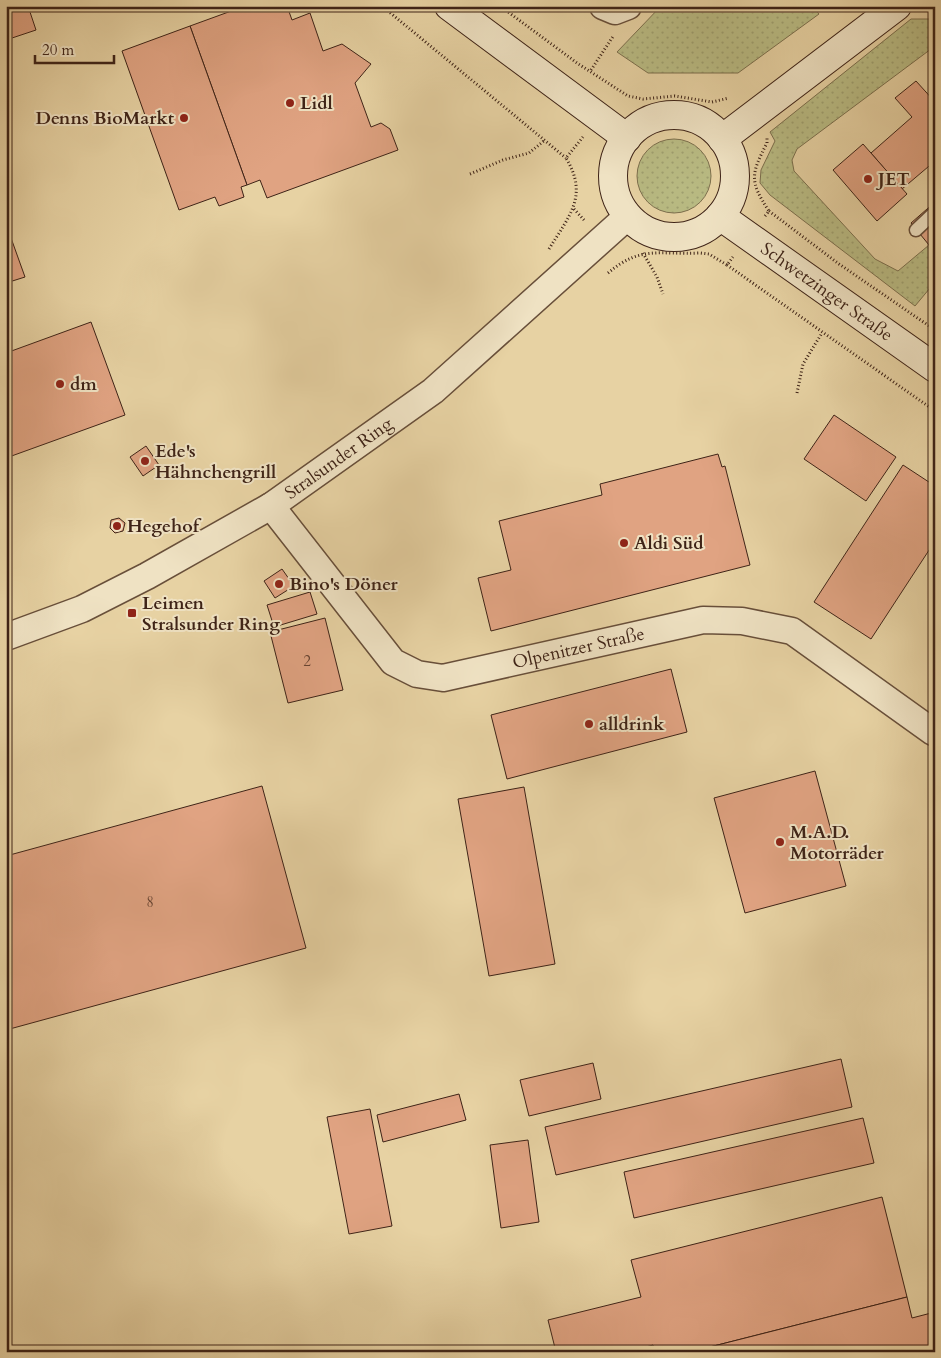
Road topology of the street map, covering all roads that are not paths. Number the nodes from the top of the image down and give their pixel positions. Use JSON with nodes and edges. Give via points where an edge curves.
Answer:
{"nodes":[{"id":1,"x":449,"y":6,"type":"edge"},
{"id":2,"x":896,"y":6,"type":"edge"},
{"id":3,"x":626,"y":138,"type":"junction"},
{"id":4,"x":722,"y":138,"type":"junction"},
{"id":5,"x":935,"y":212,"type":"edge"},
{"id":6,"x":628,"y":216,"type":"junction"},
{"id":7,"x":720,"y":216,"type":"junction"},
{"id":8,"x":916,"y":230,"type":"dead end"},
{"id":9,"x":935,"y":368,"type":"edge"},
{"id":10,"x":271,"y":506,"type":"junction"},
{"id":11,"x":6,"y":637,"type":"edge"},
{"id":12,"x":933,"y":732,"type":"dead end"}],
"edges":[{"from":1,"to":3,"type":"main road"},
{"from":2,"to":4,"type":"main road"},
{"from":3,"to":4,"type":"main road","via":[[647,121],[670,115],[704,123]]},
{"from":3,"to":6,"type":"main road","via":[[617,156],[614,180],[620,203]]},
{"from":4,"to":7,"type":"main road","via":[[733,160],[735,177],[732,195]]},
{"from":5,"to":8,"type":"lane"},
{"from":6,"to":7,"type":"main road","via":[[655,233],[679,236],[702,230]]},
{"from":6,"to":10,"type":"street","name":"Stralsunder Ring","via":[[433,391]]},
{"from":7,"to":9,"type":"main road","name":"Schwetzinger Straße"},
{"from":10,"to":11,"type":"street","name":"Stralsunder Ring","via":[[82,610]]},
{"from":10,"to":12,"type":"street","name":"Olpenitzer Straße","via":[[393,662],[417,674],[444,678],[703,620],[742,620],[792,631]]}]}
